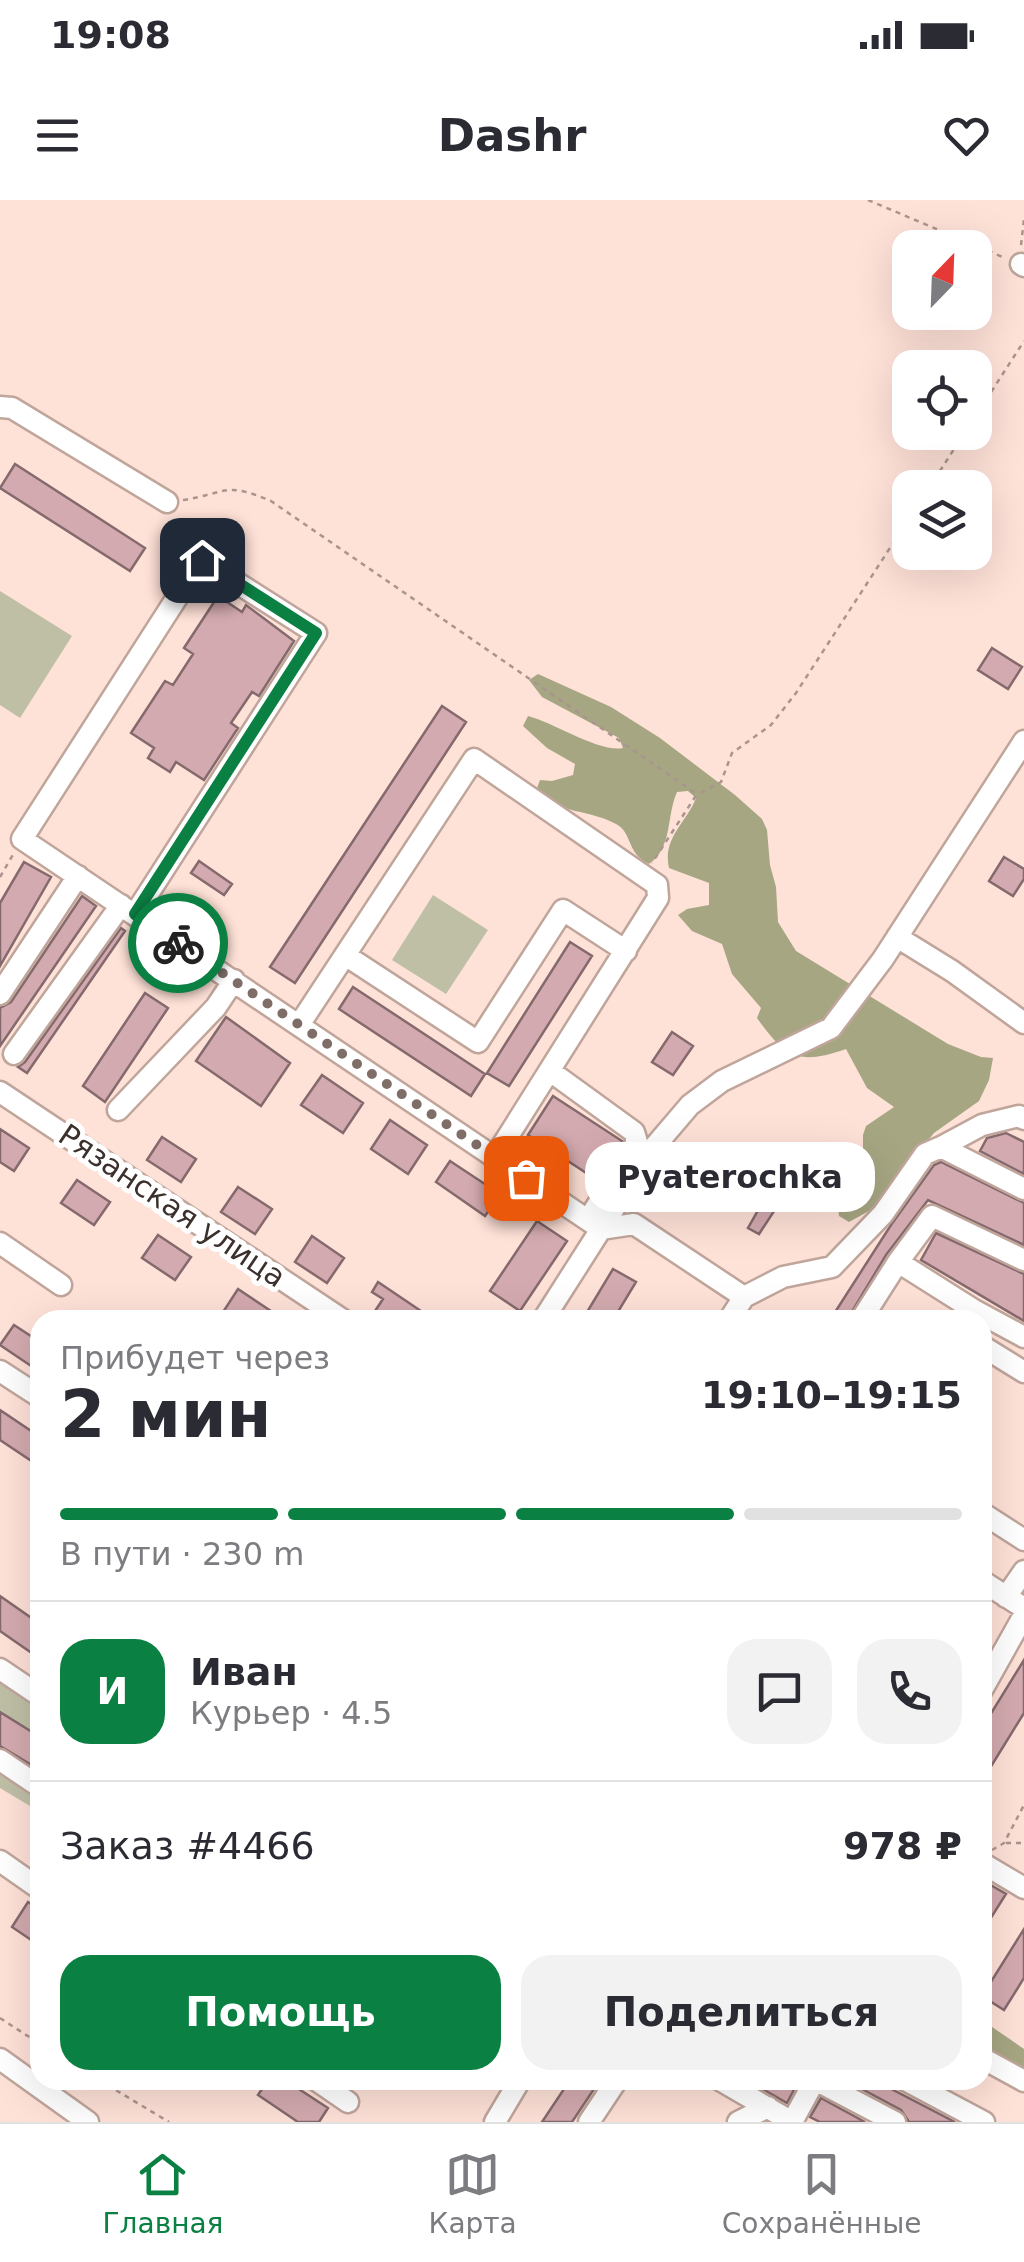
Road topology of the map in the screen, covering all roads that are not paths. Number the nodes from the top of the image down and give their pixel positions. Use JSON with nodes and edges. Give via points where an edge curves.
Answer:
{"nodes":[{"id":1,"x":0,"y":408,"type":"edge"},
{"id":2,"x":167,"y":502,"type":"road end"},
{"id":3,"x":1024,"y":741,"type":"edge"},
{"id":4,"x":78,"y":876,"type":"junction"},
{"id":5,"x":128,"y":910,"type":"junction"},
{"id":6,"x":899,"y":933,"type":"junction"},
{"id":7,"x":626,"y":951,"type":"junction"},
{"id":8,"x":345,"y":955,"type":"junction"},
{"id":9,"x":234,"y":980,"type":"junction"},
{"id":10,"x":0,"y":994,"type":"edge"},
{"id":11,"x":1024,"y":1023,"type":"edge"},
{"id":12,"x":299,"y":1025,"type":"junction"},
{"id":13,"x":14,"y":1054,"type":"dead end"},
{"id":14,"x":550,"y":1071,"type":"junction"},
{"id":15,"x":0,"y":1092,"type":"edge"},
{"id":16,"x":118,"y":1110,"type":"dead end"},
{"id":17,"x":1024,"y":1118,"type":"edge"},
{"id":18,"x":941,"y":1147,"type":"junction"},
{"id":19,"x":495,"y":1158,"type":"junction"},
{"id":20,"x":1024,"y":1190,"type":"edge"},
{"id":21,"x":595,"y":1224,"type":"junction"},
{"id":22,"x":0,"y":1242,"type":"edge"},
{"id":23,"x":1024,"y":1260,"type":"edge"},
{"id":24,"x":898,"y":1262,"type":"junction"},
{"id":25,"x":61,"y":1285,"type":"dead end"},
{"id":26,"x":744,"y":1296,"type":"junction"},
{"id":27,"x":328,"y":1310,"type":"edge"},
{"id":28,"x":548,"y":1310,"type":"edge"},
{"id":29,"x":735,"y":1310,"type":"edge"},
{"id":30,"x":867,"y":1310,"type":"edge"},
{"id":31,"x":964,"y":1310,"type":"edge"},
{"id":32,"x":992,"y":1324,"type":"edge"},
{"id":33,"x":1024,"y":1337,"type":"edge"},
{"id":34,"x":992,"y":1352,"type":"edge"},
{"id":35,"x":0,"y":1371,"type":"edge"},
{"id":36,"x":1024,"y":1372,"type":"edge"},
{"id":37,"x":30,"y":1390,"type":"edge"},
{"id":38,"x":992,"y":1520,"type":"edge"},
{"id":39,"x":1024,"y":1540,"type":"edge"},
{"id":40,"x":1024,"y":1571,"type":"edge"},
{"id":41,"x":992,"y":1588,"type":"edge"},
{"id":42,"x":1018,"y":1606,"type":"edge"},
{"id":43,"x":992,"y":1667,"type":"edge"},
{"id":44,"x":0,"y":1670,"type":"edge"},
{"id":45,"x":30,"y":1690,"type":"edge"},
{"id":46,"x":0,"y":1760,"type":"edge"},
{"id":47,"x":30,"y":1780,"type":"edge"},
{"id":48,"x":0,"y":1861,"type":"edge"},
{"id":49,"x":992,"y":1867,"type":"edge"},
{"id":50,"x":30,"y":1882,"type":"edge"},
{"id":51,"x":1024,"y":1888,"type":"edge"},
{"id":52,"x":0,"y":2059,"type":"edge"},
{"id":53,"x":992,"y":2064,"type":"edge"},
{"id":54,"x":30,"y":2078,"type":"edge"},
{"id":55,"x":1024,"y":2082,"type":"edge"},
{"id":56,"x":46,"y":2090,"type":"edge"},
{"id":57,"x":331,"y":2090,"type":"edge"},
{"id":58,"x":514,"y":2090,"type":"edge"},
{"id":59,"x":610,"y":2090,"type":"edge"},
{"id":60,"x":738,"y":2090,"type":"edge"},
{"id":61,"x":810,"y":2090,"type":"edge"},
{"id":62,"x":834,"y":2090,"type":"edge"},
{"id":63,"x":923,"y":2090,"type":"edge"},
{"id":64,"x":348,"y":2102,"type":"dead end"},
{"id":65,"x":768,"y":2107,"type":"junction"},
{"id":66,"x":82,"y":2120,"type":"edge"},
{"id":67,"x":495,"y":2122,"type":"edge"},
{"id":68,"x":589,"y":2122,"type":"edge"},
{"id":69,"x":738,"y":2122,"type":"edge"},
{"id":70,"x":894,"y":2122,"type":"edge"},
{"id":71,"x":984,"y":2122,"type":"edge"}],
"edges":[{"from":1,"to":2,"type":"street","via":[[12,408]]},
{"from":3,"to":6,"type":"street"},
{"from":4,"to":5,"type":"street"},
{"from":4,"to":5,"type":"street","via":[[22,839],[202,560],[316,633]]},
{"from":4,"to":10,"type":"street"},
{"from":5,"to":9,"type":"street"},
{"from":5,"to":13,"type":"street"},
{"from":6,"to":11,"type":"street"},
{"from":6,"to":21,"type":"street","via":[[832,1028],[722,1081],[690,1105]]},
{"from":7,"to":8,"type":"street","via":[[563,910],[478,1042]]},
{"from":7,"to":8,"type":"street","via":[[658,898],[656,885],[474,759]]},
{"from":7,"to":14,"type":"street"},
{"from":8,"to":12,"type":"street"},
{"from":9,"to":12,"type":"street"},
{"from":9,"to":16,"type":"street"},
{"from":12,"to":19,"type":"street"},
{"from":14,"to":19,"type":"street"},
{"from":14,"to":21,"type":"street","via":[[634,1132],[637,1142]]},
{"from":15,"to":27,"type":"street","name":"Рязанская улица"},
{"from":17,"to":18,"type":"street","via":[[982,1125]]},
{"from":18,"to":20,"type":"street"},
{"from":18,"to":26,"type":"street","via":[[925,1154],[883,1214],[832,1267],[783,1277]]},
{"from":19,"to":21,"type":"street"},
{"from":21,"to":26,"type":"street","via":[[634,1224]]},
{"from":21,"to":28,"type":"street"},
{"from":22,"to":25,"type":"street"},
{"from":23,"to":24,"type":"street","via":[[932,1216]]},
{"from":24,"to":30,"type":"street"},
{"from":24,"to":31,"type":"street"},
{"from":26,"to":29,"type":"street"},
{"from":32,"to":33,"type":"street"},
{"from":34,"to":36,"type":"street"},
{"from":35,"to":37,"type":"street"},
{"from":38,"to":39,"type":"street"},
{"from":40,"to":42,"type":"street"},
{"from":41,"to":42,"type":"street"},
{"from":42,"to":43,"type":"street"},
{"from":44,"to":45,"type":"street"},
{"from":46,"to":47,"type":"street"},
{"from":48,"to":50,"type":"street"},
{"from":49,"to":51,"type":"street"},
{"from":52,"to":54,"type":"street"},
{"from":53,"to":55,"type":"street"},
{"from":56,"to":66,"type":"street"},
{"from":57,"to":64,"type":"street"},
{"from":58,"to":67,"type":"street"},
{"from":59,"to":68,"type":"street"},
{"from":60,"to":65,"type":"street"},
{"from":61,"to":65,"type":"street","via":[[792,2122]]},
{"from":62,"to":70,"type":"street"},
{"from":63,"to":71,"type":"street"},
{"from":65,"to":69,"type":"street"}]}
